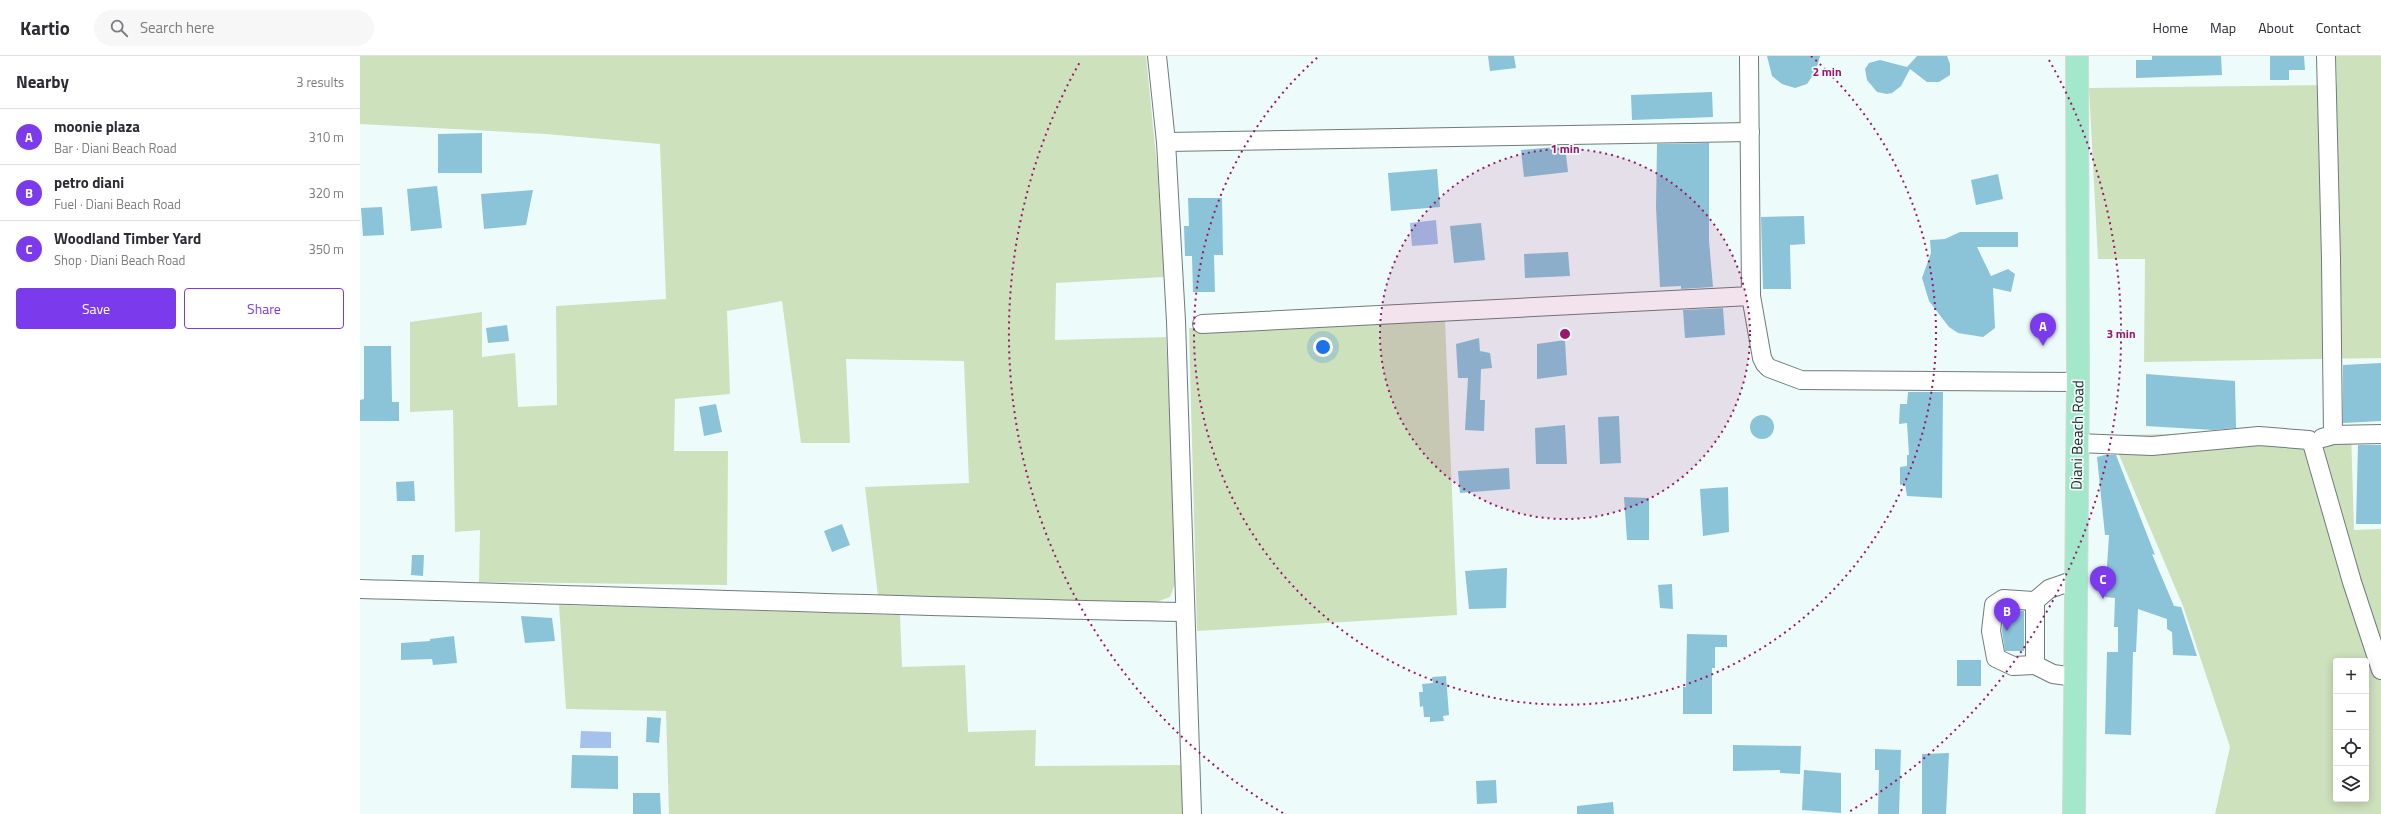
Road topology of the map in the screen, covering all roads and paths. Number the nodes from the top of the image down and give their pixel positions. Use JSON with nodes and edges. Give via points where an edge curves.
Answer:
{"nodes":[{"id":1,"x":1157,"y":56,"type":"edge"},
{"id":2,"x":1749,"y":56,"type":"edge"},
{"id":3,"x":2077,"y":56,"type":"edge"},
{"id":4,"x":2326,"y":56,"type":"edge"},
{"id":5,"x":1750,"y":132,"type":"junction"},
{"id":6,"x":1166,"y":142,"type":"junction"},
{"id":7,"x":1751,"y":296,"type":"junction"},
{"id":8,"x":1202,"y":324,"type":"dead end"},
{"id":9,"x":2078,"y":382,"type":"junction"},
{"id":10,"x":2381,"y":434,"type":"edge"},
{"id":11,"x":2332,"y":435,"type":"junction"},
{"id":12,"x":2309,"y":440,"type":"junction"},
{"id":13,"x":2077,"y":443,"type":"junction"},
{"id":14,"x":2075,"y":580,"type":"junction"},
{"id":15,"x":360,"y":589,"type":"edge"},
{"id":16,"x":2036,"y":601,"type":"junction"},
{"id":17,"x":1184,"y":612,"type":"junction"},
{"id":18,"x":2035,"y":665,"type":"junction"},
{"id":19,"x":2381,"y":670,"type":"edge"},
{"id":20,"x":2075,"y":677,"type":"junction"},
{"id":21,"x":1192,"y":814,"type":"edge"},
{"id":22,"x":2074,"y":814,"type":"edge"}],
"edges":[{"from":1,"to":6,"type":"street"},
{"from":2,"to":5,"type":"street"},
{"from":3,"to":9,"type":"main road","name":"Diani Beach Road"},
{"from":4,"to":11,"type":"street"},
{"from":5,"to":6,"type":"street"},
{"from":5,"to":7,"type":"street"},
{"from":6,"to":17,"type":"street","via":[[1176,321]]},
{"from":7,"to":8,"type":"street"},
{"from":7,"to":9,"type":"street","via":[[1765,364],[1776,372],[1801,380]]},
{"from":9,"to":13,"type":"main road","name":"Diani Beach Road"},
{"from":10,"to":11,"type":"street"},
{"from":11,"to":12,"type":"street"},
{"from":12,"to":13,"type":"street","via":[[2259,436],[2152,446]]},
{"from":12,"to":19,"type":"street"},
{"from":13,"to":14,"type":"main road","name":"Diani Beach Road"},
{"from":14,"to":16,"type":"street","via":[[2048,589]]},
{"from":14,"to":20,"type":"main road","name":"Diani Beach Road"},
{"from":15,"to":17,"type":"street","via":[[729,598],[969,608]]},
{"from":16,"to":18,"type":"street"},
{"from":16,"to":18,"type":"street","via":[[2003,599],[1994,605],[1991,631],[1996,658],[2013,666]]},
{"from":17,"to":21,"type":"street"},
{"from":18,"to":20,"type":"street","via":[[2053,674]]},
{"from":20,"to":22,"type":"main road","name":"Diani Beach Road"}]}
